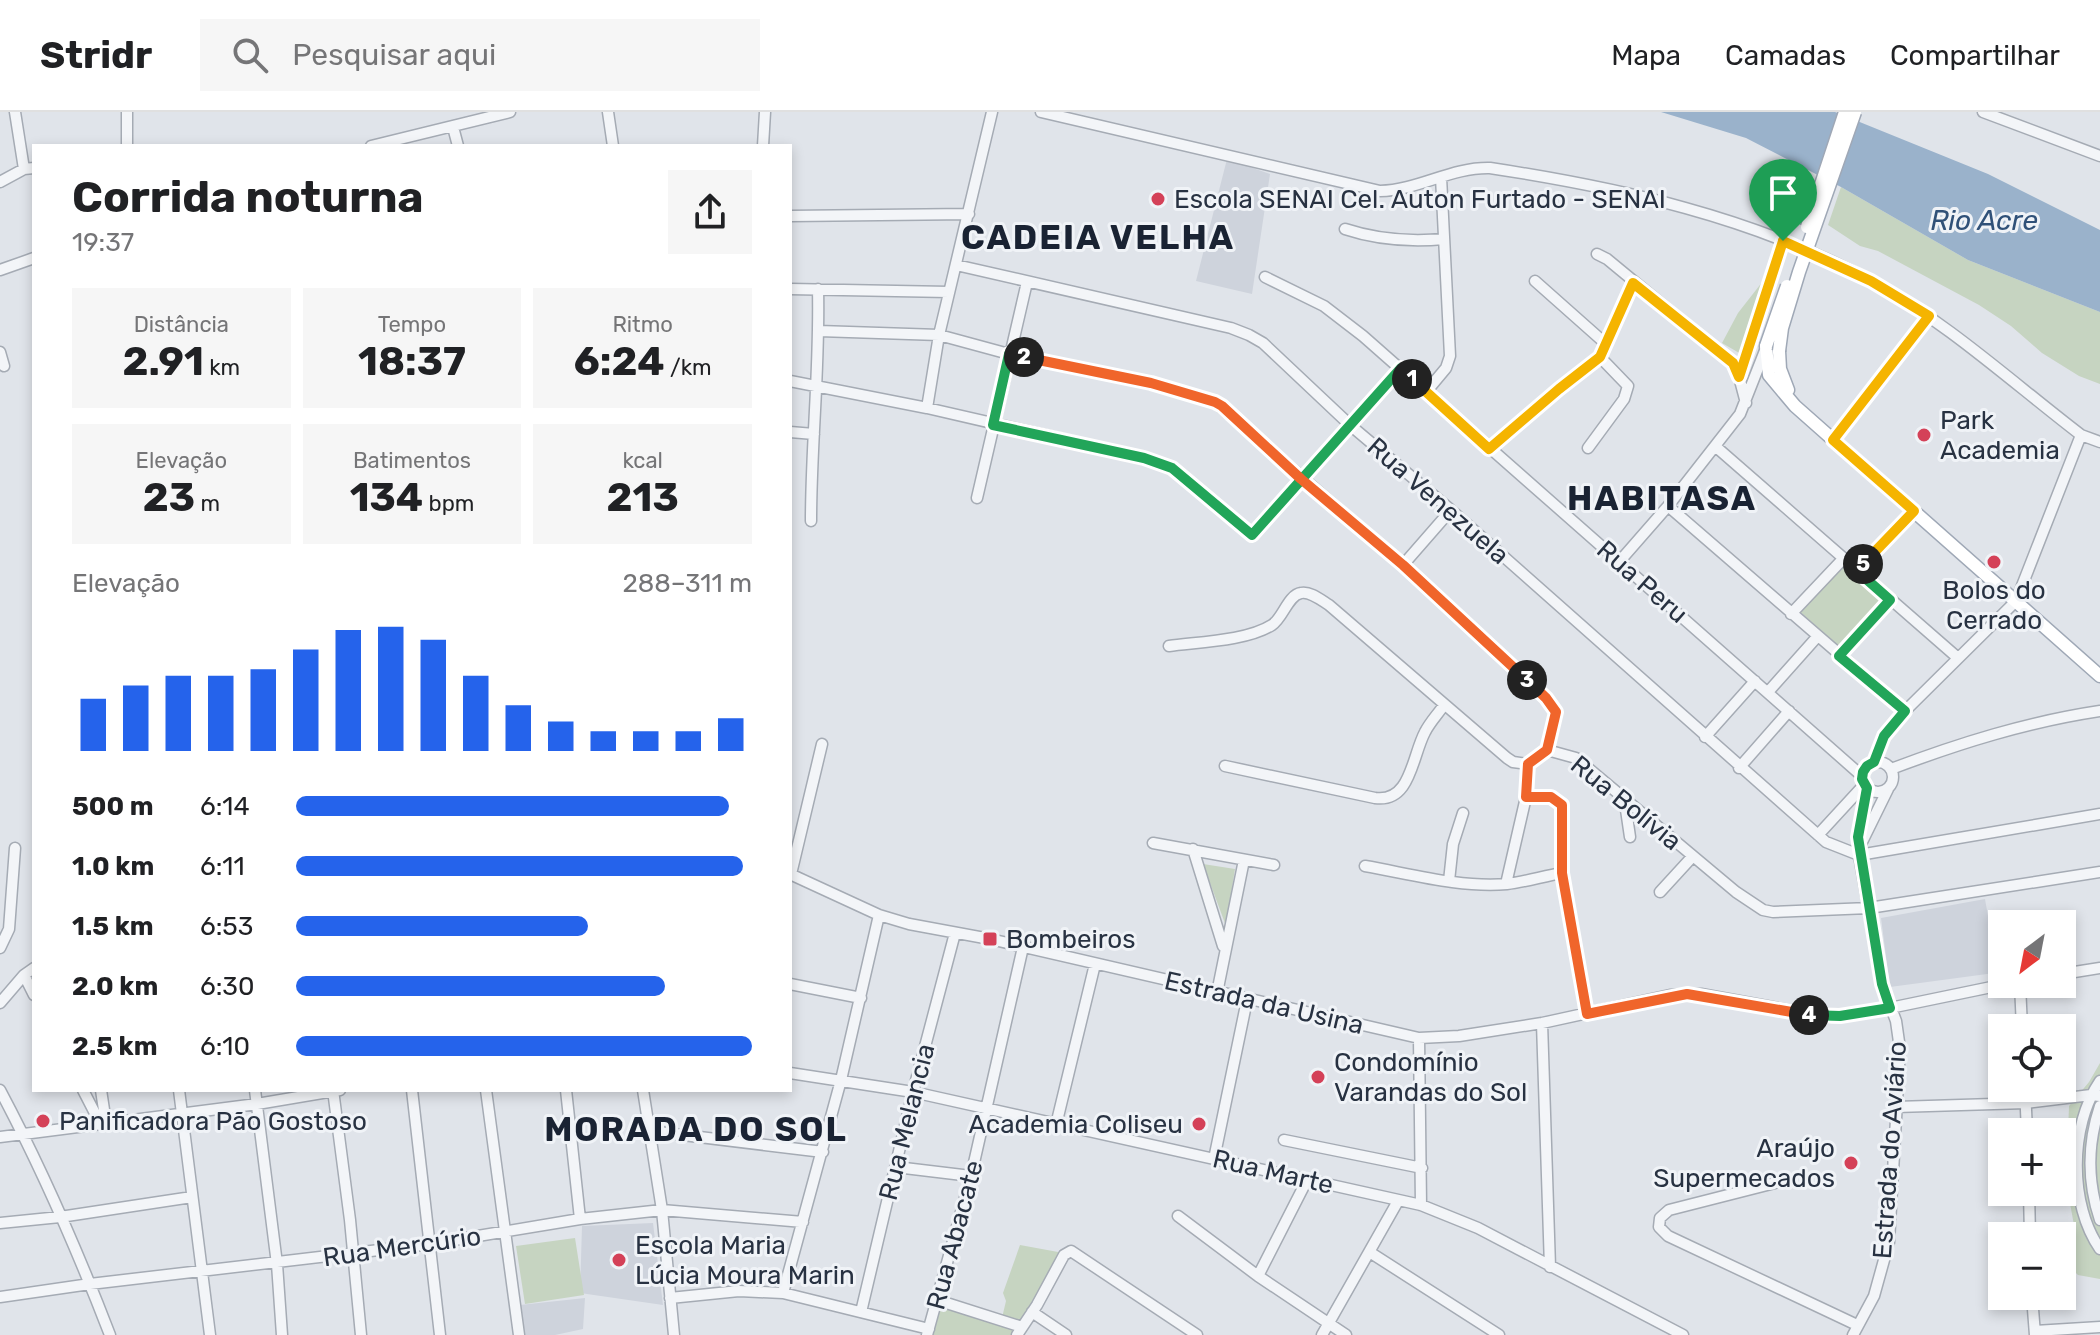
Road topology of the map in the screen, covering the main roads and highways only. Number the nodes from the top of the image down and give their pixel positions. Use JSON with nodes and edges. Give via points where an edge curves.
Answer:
{"nodes":[{"id":1,"x":1845,"y":112,"type":"edge"},
{"id":2,"x":1855,"y":112,"type":"edge"},
{"id":3,"x":1773,"y":348,"type":"junction"},
{"id":4,"x":1795,"y":406,"type":"junction"},
{"id":5,"x":2100,"y":676,"type":"edge"}],
"edges":[{"from":1,"to":3,"type":"main road","bridge":true},
{"from":2,"to":3,"type":"main road","bridge":true},
{"from":3,"to":4,"type":"main road"},
{"from":3,"to":4,"type":"main road","via":[[1769,375]]},
{"from":4,"to":5,"type":"main road"}]}
